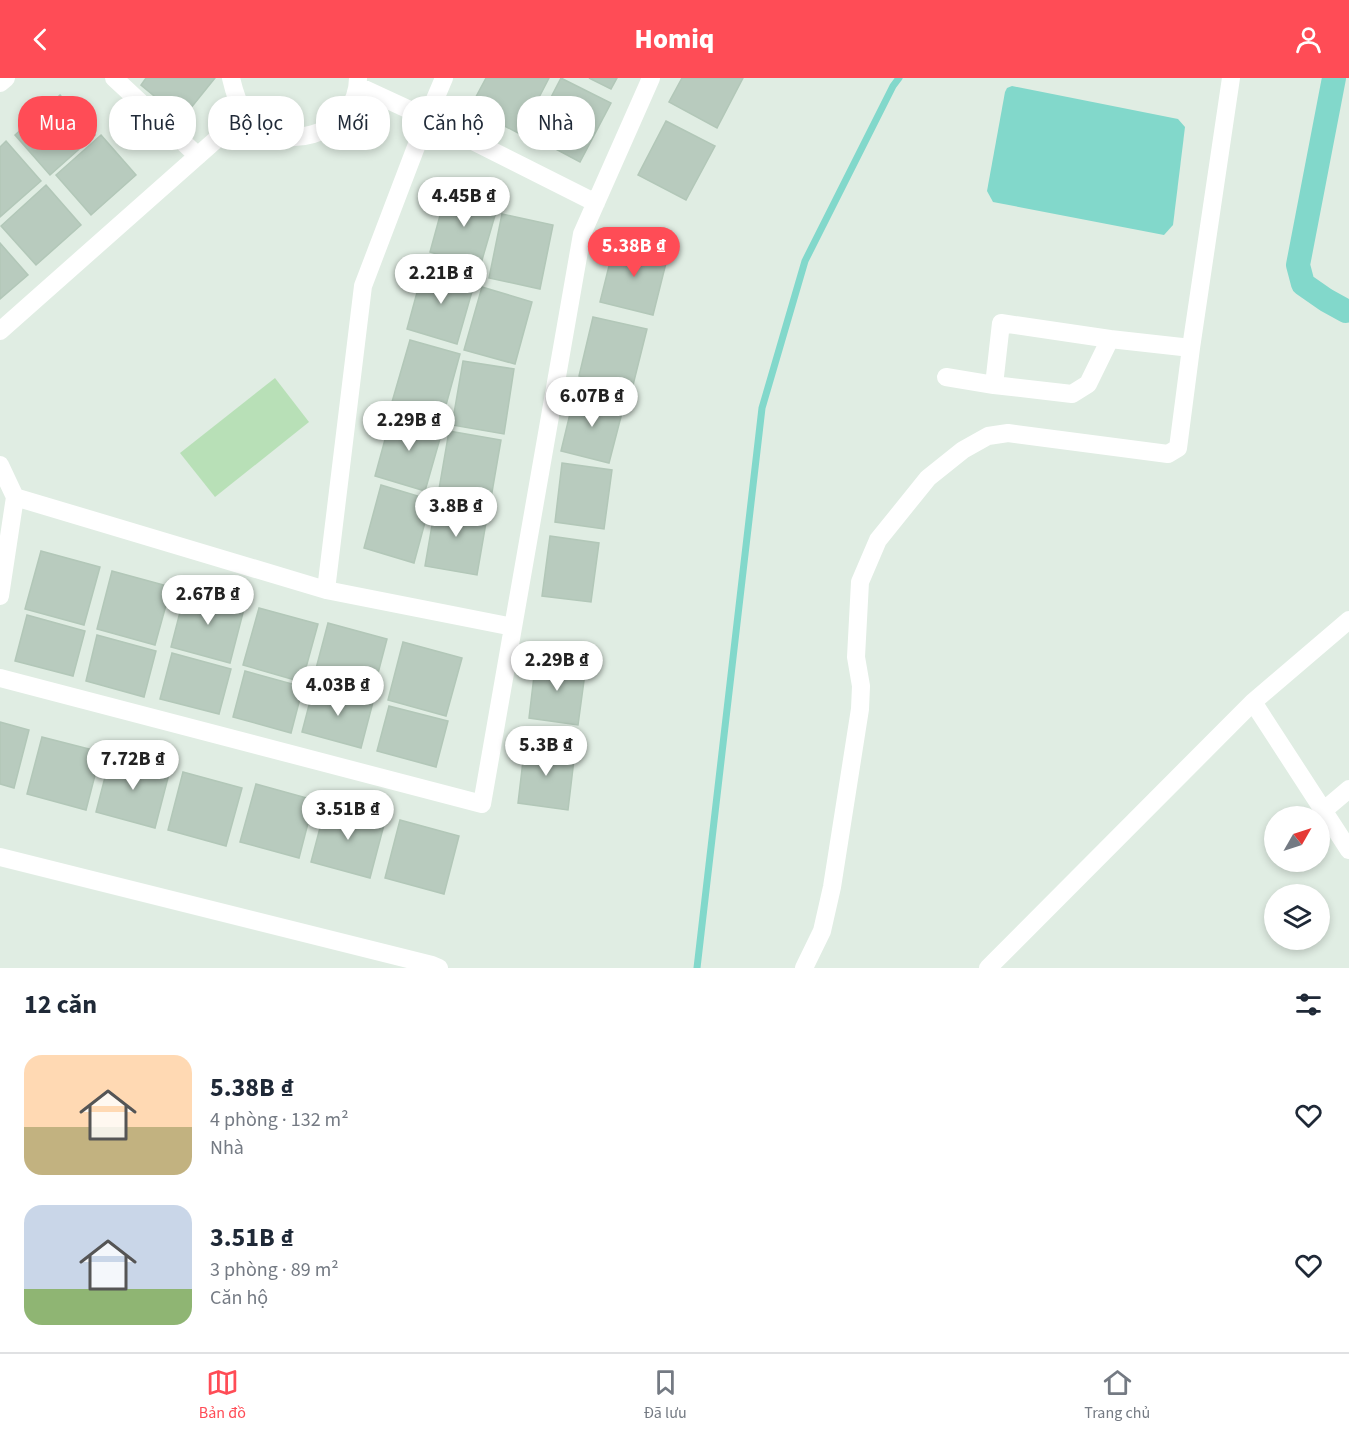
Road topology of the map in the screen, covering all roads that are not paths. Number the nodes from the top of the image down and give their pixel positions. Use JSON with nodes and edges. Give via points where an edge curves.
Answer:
{"nodes":[{"id":1,"x":6,"y":78,"type":"edge"},
{"id":2,"x":114,"y":78,"type":"edge"},
{"id":3,"x":231,"y":78,"type":"edge"},
{"id":4,"x":444,"y":78,"type":"edge"},
{"id":5,"x":651,"y":78,"type":"edge"},
{"id":6,"x":1231,"y":78,"type":"edge"},
{"id":7,"x":358,"y":82,"type":"edge"},
{"id":8,"x":0,"y":83,"type":"edge"},
{"id":9,"x":235,"y":96,"type":"edge"},
{"id":10,"x":436,"y":96,"type":"edge"},
{"id":11,"x":402,"y":105,"type":"edge"},
{"id":12,"x":304,"y":137,"type":"edge"},
{"id":13,"x":208,"y":147,"type":"edge"},
{"id":14,"x":415,"y":150,"type":"edge"},
{"id":15,"x":491,"y":150,"type":"edge"},
{"id":16,"x":198,"y":156,"type":"junction"},
{"id":17,"x":596,"y":203,"type":"junction"},
{"id":18,"x":0,"y":331,"type":"edge"},
{"id":19,"x":1110,"y":339,"type":"junction"},
{"id":20,"x":1191,"y":348,"type":"junction"},
{"id":21,"x":946,"y":377,"type":"dead end"},
{"id":22,"x":994,"y":386,"type":"junction"},
{"id":23,"x":0,"y":465,"type":"edge"},
{"id":24,"x":15,"y":497,"type":"junction"},
{"id":25,"x":326,"y":590,"type":"junction"},
{"id":26,"x":0,"y":596,"type":"edge"},
{"id":27,"x":1349,"y":621,"type":"edge"},
{"id":28,"x":513,"y":627,"type":"junction"},
{"id":29,"x":0,"y":678,"type":"edge"},
{"id":30,"x":1253,"y":702,"type":"junction"},
{"id":31,"x":1349,"y":789,"type":"edge"},
{"id":32,"x":1320,"y":806,"type":"edge"},
{"id":33,"x":1329,"y":806,"type":"edge"},
{"id":34,"x":1330,"y":822,"type":"edge"},
{"id":35,"x":1349,"y":850,"type":"edge"},
{"id":36,"x":0,"y":857,"type":"edge"},
{"id":37,"x":439,"y":968,"type":"edge"},
{"id":38,"x":804,"y":968,"type":"edge"},
{"id":39,"x":988,"y":968,"type":"edge"}],
"edges":[{"from":1,"to":8,"type":"street"},
{"from":2,"to":16,"type":"street"},
{"from":3,"to":9,"type":"street"},
{"from":4,"to":10,"type":"street"},
{"from":5,"to":17,"type":"street"},
{"from":6,"to":20,"type":"street"},
{"from":7,"to":11,"type":"street"},
{"from":7,"to":12,"type":"street","via":[[351,105],[338,122],[321,133]]},
{"from":13,"to":16,"type":"street"},
{"from":14,"to":25,"type":"street","via":[[363,286]]},
{"from":15,"to":17,"type":"street"},
{"from":16,"to":18,"type":"street"},
{"from":17,"to":28,"type":"street","via":[[582,234]]},
{"from":19,"to":20,"type":"street"},
{"from":19,"to":22,"type":"street","via":[[1088,384],[1072,394]]},
{"from":19,"to":22,"type":"street","via":[[1001,323]]},
{"from":20,"to":38,"type":"street","via":[[1178,448],[1168,454],[1008,433],[988,436],[928,478],[878,540],[860,582],[856,657],[860,709],[832,887],[822,931]]},
{"from":21,"to":22,"type":"street"},
{"from":23,"to":24,"type":"street"},
{"from":24,"to":25,"type":"street"},
{"from":24,"to":26,"type":"street"},
{"from":25,"to":28,"type":"street"},
{"from":27,"to":30,"type":"street"},
{"from":28,"to":29,"type":"street","via":[[482,804]]},
{"from":30,"to":32,"type":"street"},
{"from":30,"to":39,"type":"street"},
{"from":31,"to":33,"type":"street"},
{"from":34,"to":35,"type":"street"},
{"from":36,"to":37,"type":"street"}]}
